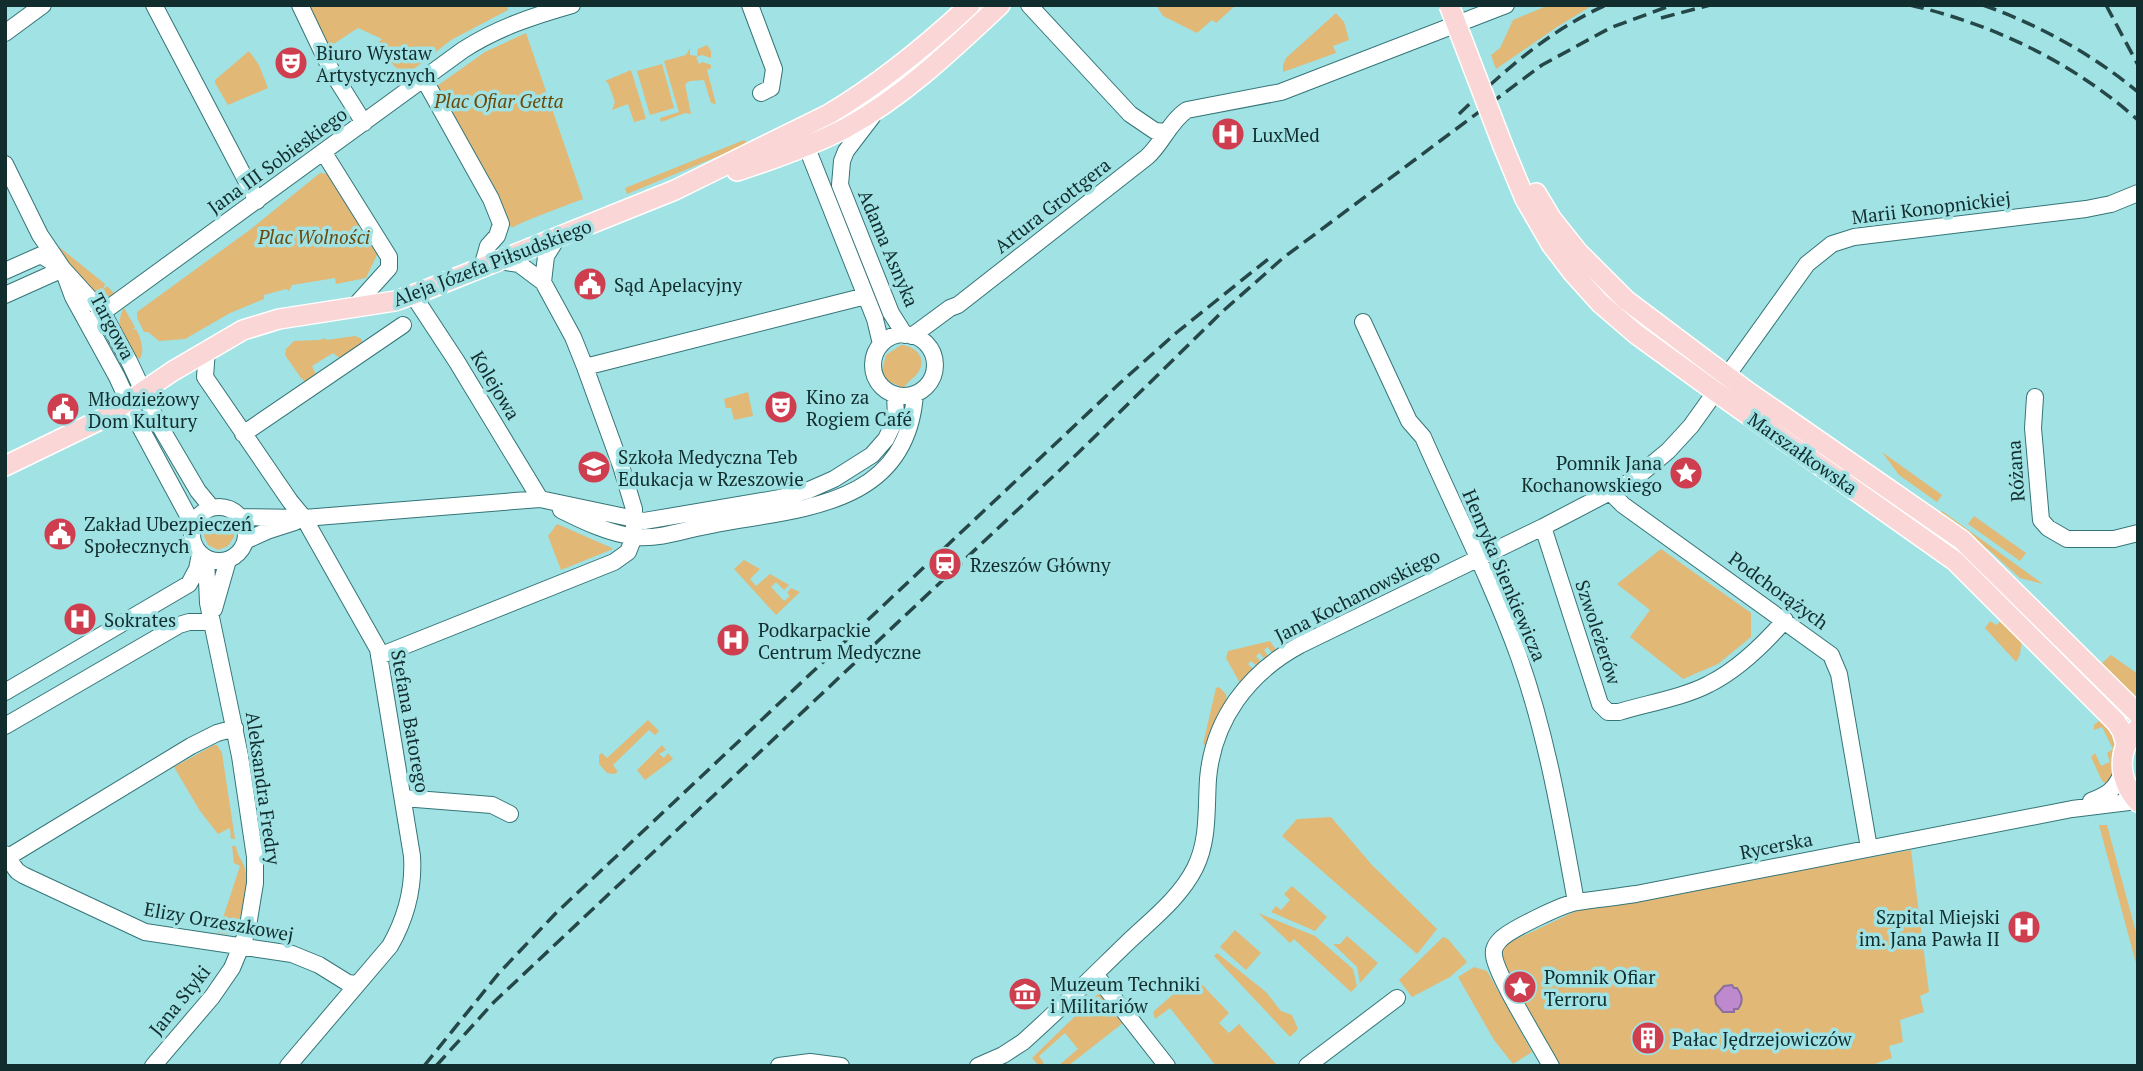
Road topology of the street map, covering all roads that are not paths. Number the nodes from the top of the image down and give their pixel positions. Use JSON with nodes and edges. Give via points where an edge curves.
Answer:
{"nodes":[{"id":1,"x":43,"y":5,"type":"edge"},
{"id":2,"x":154,"y":5,"type":"edge"},
{"id":3,"x":300,"y":5,"type":"edge"},
{"id":4,"x":572,"y":5,"type":"edge"},
{"id":5,"x":750,"y":5,"type":"edge"},
{"id":6,"x":970,"y":5,"type":"edge"},
{"id":7,"x":1000,"y":5,"type":"edge"},
{"id":8,"x":1029,"y":5,"type":"edge"},
{"id":9,"x":1449,"y":5,"type":"edge"},
{"id":10,"x":1506,"y":5,"type":"edge"},
{"id":11,"x":1461,"y":14,"type":"edge"},
{"id":12,"x":5,"y":33,"type":"edge"},
{"id":13,"x":424,"y":79,"type":"junction"},
{"id":14,"x":761,"y":93,"type":"dead end"},
{"id":15,"x":883,"y":104,"type":"junction"},
{"id":16,"x":829,"y":114,"type":"junction"},
{"id":17,"x":364,"y":123,"type":"junction"},
{"id":18,"x":1167,"y":132,"type":"junction"},
{"id":19,"x":1508,"y":143,"type":"junction"},
{"id":20,"x":807,"y":146,"type":"junction"},
{"id":21,"x":324,"y":153,"type":"junction"},
{"id":22,"x":5,"y":164,"type":"edge"},
{"id":23,"x":675,"y":190,"type":"junction"},
{"id":24,"x":2138,"y":193,"type":"edge"},
{"id":25,"x":257,"y":201,"type":"junction"},
{"id":26,"x":558,"y":237,"type":"junction"},
{"id":27,"x":491,"y":264,"type":"junction"},
{"id":28,"x":62,"y":269,"type":"junction"},
{"id":29,"x":5,"y":271,"type":"edge"},
{"id":30,"x":543,"y":282,"type":"junction"},
{"id":31,"x":5,"y":295,"type":"edge"},
{"id":32,"x":413,"y":295,"type":"junction"},
{"id":33,"x":866,"y":296,"type":"junction"},
{"id":34,"x":958,"y":305,"type":"junction"},
{"id":35,"x":353,"y":308,"type":"junction"},
{"id":36,"x":103,"y":313,"type":"junction"},
{"id":37,"x":1363,"y":322,"type":"dead end"},
{"id":38,"x":88,"y":323,"type":"junction"},
{"id":39,"x":403,"y":325,"type":"dead end"},
{"id":40,"x":908,"y":335,"type":"junction"},
{"id":41,"x":881,"y":344,"type":"junction"},
{"id":42,"x":927,"y":346,"type":"junction"},
{"id":43,"x":207,"y":349,"type":"junction"},
{"id":44,"x":585,"y":367,"type":"junction"},
{"id":45,"x":1728,"y":375,"type":"junction"},
{"id":46,"x":1716,"y":392,"type":"junction"},
{"id":47,"x":915,"y":394,"type":"junction"},
{"id":48,"x":895,"y":395,"type":"junction"},
{"id":49,"x":136,"y":396,"type":"junction"},
{"id":50,"x":2035,"y":397,"type":"dead end"},
{"id":51,"x":243,"y":434,"type":"junction"},
{"id":52,"x":5,"y":466,"type":"edge"},
{"id":53,"x":1611,"y":493,"type":"junction"},
{"id":54,"x":540,"y":499,"type":"junction"},
{"id":55,"x":212,"y":508,"type":"junction"},
{"id":56,"x":240,"y":517,"type":"junction"},
{"id":57,"x":304,"y":518,"type":"junction"},
{"id":58,"x":193,"y":525,"type":"junction"},
{"id":59,"x":1543,"y":527,"type":"junction"},
{"id":60,"x":635,"y":529,"type":"junction"},
{"id":61,"x":2138,"y":533,"type":"edge"},
{"id":62,"x":245,"y":541,"type":"junction"},
{"id":63,"x":1477,"y":558,"type":"junction"},
{"id":64,"x":201,"y":560,"type":"junction"},
{"id":65,"x":228,"y":560,"type":"junction"},
{"id":66,"x":1784,"y":620,"type":"junction"},
{"id":67,"x":211,"y":622,"type":"junction"},
{"id":68,"x":379,"y":656,"type":"junction"},
{"id":69,"x":5,"y":692,"type":"edge"},
{"id":70,"x":2138,"y":713,"type":"edge"},
{"id":71,"x":5,"y":726,"type":"edge"},
{"id":72,"x":235,"y":728,"type":"junction"},
{"id":73,"x":2138,"y":728,"type":"edge"},
{"id":74,"x":2126,"y":744,"type":"junction"},
{"id":75,"x":2122,"y":773,"type":"junction"},
{"id":76,"x":403,"y":798,"type":"junction"},
{"id":77,"x":2137,"y":801,"type":"edge"},
{"id":78,"x":2072,"y":809,"type":"junction"},
{"id":79,"x":510,"y":814,"type":"dead end"},
{"id":80,"x":1869,"y":848,"type":"junction"},
{"id":81,"x":6,"y":857,"type":"edge"},
{"id":82,"x":1576,"y":902,"type":"junction"},
{"id":83,"x":239,"y":953,"type":"junction"},
{"id":84,"x":1095,"y":974,"type":"junction"},
{"id":85,"x":356,"y":984,"type":"junction"},
{"id":86,"x":1397,"y":998,"type":"dead end"},
{"id":87,"x":153,"y":1066,"type":"edge"},
{"id":88,"x":288,"y":1066,"type":"edge"},
{"id":89,"x":779,"y":1066,"type":"edge"},
{"id":90,"x":841,"y":1066,"type":"edge"},
{"id":91,"x":978,"y":1066,"type":"edge"},
{"id":92,"x":1167,"y":1066,"type":"edge"},
{"id":93,"x":1307,"y":1066,"type":"edge"},
{"id":94,"x":1551,"y":1066,"type":"edge"}],
"edges":[{"from":1,"to":12,"type":"street"},
{"from":2,"to":25,"type":"street"},
{"from":3,"to":17,"type":"street","via":[[332,72]]},
{"from":4,"to":13,"type":"street","name":"Jana III Sobieskiego","via":[[518,14]]},
{"from":5,"to":14,"type":"street","via":[[774,69],[771,88]]},
{"from":6,"to":16,"type":"main road","name":"Aleja Józefa Piłsudskiego","via":[[895,71]]},
{"from":7,"to":15,"type":"main road","name":"Aleja Józefa Piłsudskiego"},
{"from":8,"to":18,"type":"street","via":[[1124,109],[1155,131]]},
{"from":9,"to":19,"type":"main road","bridge":true},
{"from":10,"to":11,"type":"street","name":"Artura Grottgera"},
{"from":11,"to":18,"type":"street","name":"Artura Grottgera","via":[[1281,92],[1187,110]]},
{"from":11,"to":19,"type":"main road"},
{"from":13,"to":17,"type":"street","name":"Jana III Sobieskiego"},
{"from":13,"to":27,"type":"street","via":[[491,199],[501,229],[488,246]]},
{"from":15,"to":20,"type":"main road","name":"Aleja Józefa Piłsudskiego"},
{"from":15,"to":40,"type":"street","name":"Adama Asnyka","via":[[846,151],[840,185],[891,313]]},
{"from":16,"to":20,"type":"street","via":[[809,135]]},
{"from":16,"to":23,"type":"main road","name":"Aleja Józefa Piłsudskiego"},
{"from":17,"to":21,"type":"street","name":"Jana III Sobieskiego"},
{"from":18,"to":34,"type":"street","name":"Artura Grottgera","via":[[1147,157]]},
{"from":19,"to":45,"type":"main road","name":"Marszałkowska","via":[[1540,200],[1578,252],[1626,300]]},
{"from":19,"to":46,"type":"main road","name":"Marszałkowska","via":[[1532,212],[1573,274],[1614,316]]},
{"from":20,"to":23,"type":"main road","name":"Aleja Józefa Piłsudskiego"},
{"from":20,"to":33,"type":"street","name":"Adama Asnyka"},
{"from":21,"to":25,"type":"street","name":"Jana III Sobieskiego"},
{"from":21,"to":35,"type":"street","via":[[389,257],[389,268]]},
{"from":22,"to":28,"type":"street","name":"Targowa"},
{"from":23,"to":26,"type":"main road","name":"Aleja Józefa Piłsudskiego"},
{"from":24,"to":45,"type":"street","name":"Marii Konopnickiej","via":[[2096,207],[1854,237],[1832,244],[1807,264]]},
{"from":25,"to":36,"type":"street","name":"Jana III Sobieskiego"},
{"from":26,"to":27,"type":"main road","name":"Aleja Józefa Piłsudskiego"},
{"from":26,"to":30,"type":"street","via":[[546,256]]},
{"from":27,"to":30,"type":"street","via":[[519,264]]},
{"from":27,"to":32,"type":"main road","name":"Aleja Józefa Piłsudskiego"},
{"from":28,"to":29,"type":"street","via":[[41,255]]},
{"from":28,"to":31,"type":"street"},
{"from":28,"to":36,"type":"street","name":"Targowa"},
{"from":28,"to":38,"type":"street","name":"Targowa"},
{"from":30,"to":44,"type":"street"},
{"from":32,"to":35,"type":"main road","name":"Aleja Józefa Piłsudskiego"},
{"from":32,"to":54,"type":"street","name":"Kolejowa"},
{"from":33,"to":41,"type":"street","name":"Adama Asnyka"},
{"from":33,"to":44,"type":"street"},
{"from":34,"to":40,"type":"street","name":"Artura Grottgera"},
{"from":34,"to":42,"type":"street","name":"Artura Grottgera"},
{"from":35,"to":43,"type":"main road","name":"Aleja Józefa Piłsudskiego","via":[[279,318]]},
{"from":36,"to":38,"type":"street","name":"Jana III Sobieskiego"},
{"from":36,"to":49,"type":"street","name":"Targowa"},
{"from":37,"to":63,"type":"street","name":"Henryka Sienkiewicza","via":[[1409,421],[1423,437]]},
{"from":38,"to":49,"type":"street","name":"Targowa"},
{"from":39,"to":51,"type":"street"},
{"from":40,"to":41,"type":"street"},
{"from":40,"to":42,"type":"street"},
{"from":41,"to":48,"type":"street","via":[[873,360],[874,375]]},
{"from":42,"to":47,"type":"street","via":[[934,371],[929,384]]},
{"from":43,"to":49,"type":"main road","name":"Aleja Józefa Piłsudskiego"},
{"from":43,"to":51,"type":"street","name":"Stefana Batorego","via":[[205,377]]},
{"from":44,"to":60,"type":"street","via":[[621,466]]},
{"from":45,"to":46,"type":"street","name":"Marii Konopnickiej"},
{"from":45,"to":70,"type":"main road","name":"Marszałkowska","via":[[1962,540]]},
{"from":46,"to":53,"type":"street","name":"Jana Kochanowskiego","via":[[1668,451]]},
{"from":46,"to":74,"type":"main road","name":"Marszałkowska","via":[[1955,561],[2116,722]]},
{"from":47,"to":48,"type":"street"},
{"from":47,"to":60,"type":"street","via":[[911,425],[896,456],[853,490],[798,511],[656,537]]},
{"from":48,"to":60,"type":"street","via":[[897,418],[886,439],[872,455],[834,479],[780,498],[652,521]]},
{"from":49,"to":52,"type":"main road","name":"Aleja Józefa Piłsudskiego","via":[[94,423]]},
{"from":49,"to":55,"type":"street","via":[[155,416]]},
{"from":49,"to":58,"type":"street"},
{"from":50,"to":61,"type":"street","name":"Różana","via":[[2033,428],[2041,520],[2067,539],[2113,539]]},
{"from":51,"to":57,"type":"street","name":"Stefana Batorego"},
{"from":53,"to":59,"type":"street","name":"Jana Kochanowskiego"},
{"from":53,"to":66,"type":"street","name":"Podchorążych"},
{"from":54,"to":57,"type":"street"},
{"from":54,"to":60,"type":"street"},
{"from":55,"to":56,"type":"street","via":[[230,509]]},
{"from":55,"to":58,"type":"street","via":[[200,514]]},
{"from":56,"to":57,"type":"street"},
{"from":56,"to":62,"type":"street","via":[[246,528]]},
{"from":57,"to":62,"type":"street"},
{"from":57,"to":68,"type":"street","name":"Stefana Batorego"},
{"from":58,"to":64,"type":"street","via":[[192,539]]},
{"from":59,"to":63,"type":"street","name":"Jana Kochanowskiego"},
{"from":59,"to":66,"type":"street","name":"Szwoleżerów","via":[[1600,705],[1608,712],[1708,685],[1770,637]]},
{"from":60,"to":68,"type":"street","via":[[628,551],[614,562]]},
{"from":62,"to":65,"type":"street","via":[[239,553]]},
{"from":63,"to":82,"type":"street","name":"Henryka Sienkiewicza","via":[[1510,631],[1540,726]]},
{"from":63,"to":84,"type":"street","name":"Jana Kochanowskiego","via":[[1287,651],[1254,678],[1222,723],[1214,746],[1203,847],[1195,867],[1167,905]]},
{"from":64,"to":65,"type":"street"},
{"from":64,"to":67,"type":"street","name":"Aleksandra Fredry"},
{"from":64,"to":69,"type":"street","via":[[189,584]]},
{"from":65,"to":67,"type":"street","name":"Aleksandra Fredry"},
{"from":66,"to":80,"type":"street","name":"Podchorążych","via":[[1822,647],[1836,664]]},
{"from":67,"to":71,"type":"street","via":[[178,625]]},
{"from":67,"to":72,"type":"street","name":"Aleksandra Fredry"},
{"from":68,"to":76,"type":"street","name":"Stefana Batorego"},
{"from":72,"to":81,"type":"street","via":[[191,746]]},
{"from":72,"to":83,"type":"street","name":"Aleksandra Fredry","via":[[256,883]]},
{"from":73,"to":74,"type":"main road"},
{"from":74,"to":75,"type":"main road"},
{"from":75,"to":77,"type":"main road"},
{"from":75,"to":78,"type":"street","name":"Rycerska","via":[[2109,794]]},
{"from":76,"to":79,"type":"street","via":[[492,805]]},
{"from":76,"to":85,"type":"street","name":"Stefana Batorego","via":[[413,868],[407,904],[390,946]]},
{"from":77,"to":78,"type":"street","name":"Rycerska"},
{"from":78,"to":80,"type":"street","name":"Rycerska"},
{"from":80,"to":82,"type":"street","name":"Rycerska"},
{"from":81,"to":83,"type":"street","name":"Elizy Orzeszkowej","via":[[23,875],[145,932]]},
{"from":82,"to":94,"type":"street","name":"Rycerska","via":[[1508,933],[1496,944],[1494,955]]},
{"from":83,"to":85,"type":"street","name":"Elizy Orzeszkowej","via":[[275,950],[304,958]]},
{"from":83,"to":87,"type":"street","name":"Jana Styki","via":[[212,997]]},
{"from":84,"to":91,"type":"street","name":"Jana Kochanowskiego","via":[[1023,1042]]},
{"from":84,"to":92,"type":"street"},
{"from":85,"to":88,"type":"street","name":"Stefana Batorego"},
{"from":86,"to":93,"type":"street"},
{"from":89,"to":90,"type":"street","via":[[810,1062]]}]}
